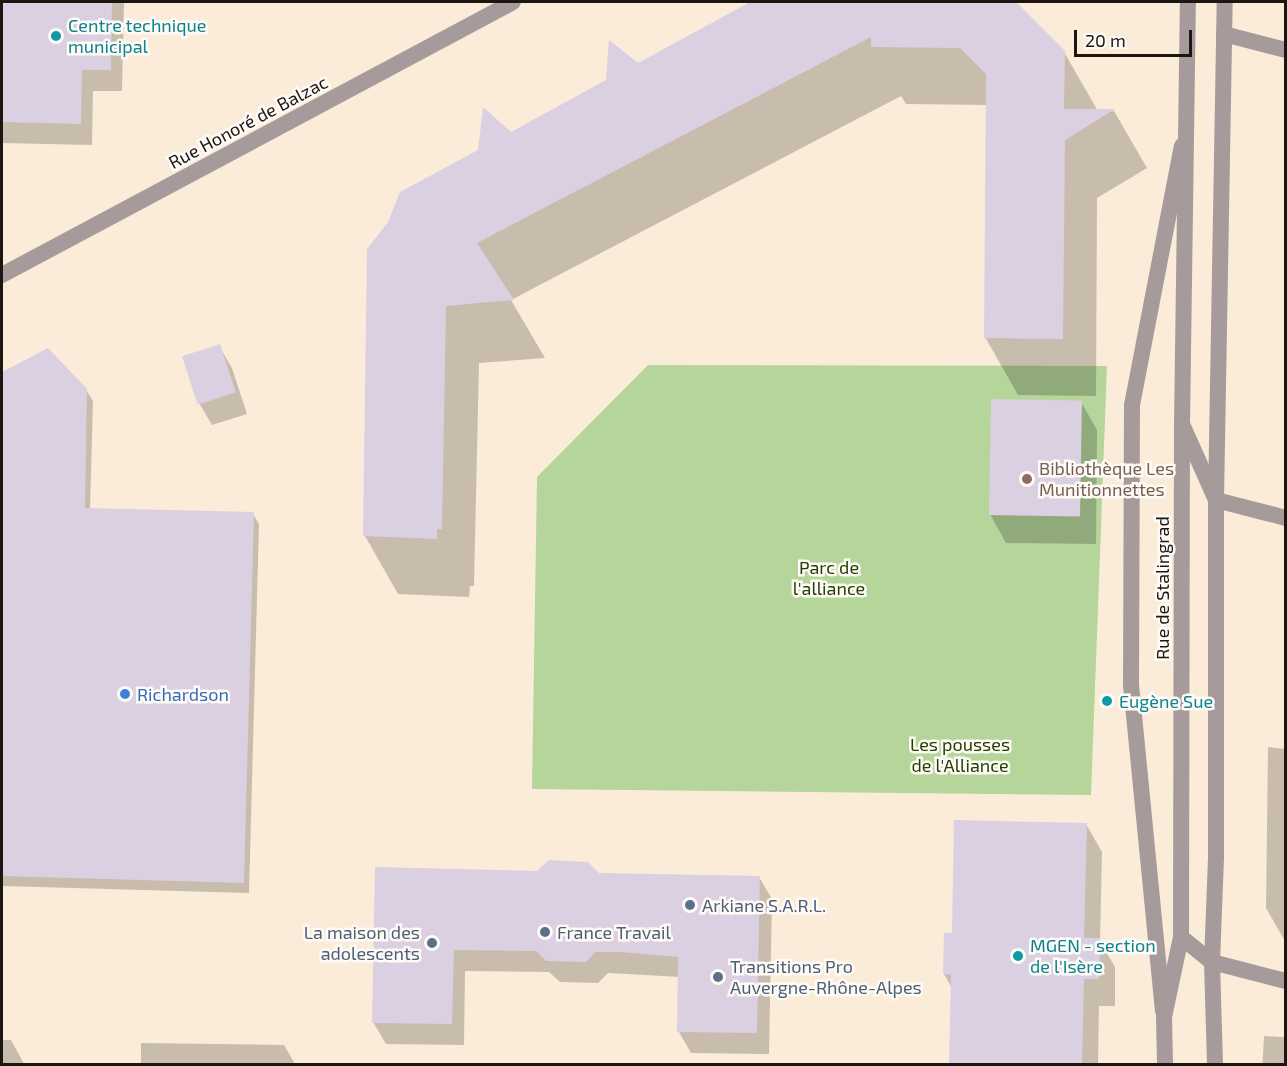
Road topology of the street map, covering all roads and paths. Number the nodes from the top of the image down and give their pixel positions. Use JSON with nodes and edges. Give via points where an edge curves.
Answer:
{"nodes":[{"id":1,"x":513,"y":2,"type":"edge"},
{"id":2,"x":1188,"y":2,"type":"edge"},
{"id":3,"x":1225,"y":2,"type":"edge"},
{"id":4,"x":1224,"y":34,"type":"junction"},
{"id":5,"x":1286,"y":50,"type":"edge"},
{"id":6,"x":1187,"y":116,"type":"junction"},
{"id":7,"x":2,"y":275,"type":"edge"},
{"id":8,"x":1182,"y":424,"type":"junction"},
{"id":9,"x":1216,"y":500,"type":"junction"},
{"id":10,"x":1286,"y":518,"type":"edge"},
{"id":11,"x":1181,"y":937,"type":"junction"},
{"id":12,"x":1212,"y":962,"type":"junction"},
{"id":13,"x":1286,"y":981,"type":"edge"},
{"id":14,"x":1164,"y":1017,"type":"junction"},
{"id":15,"x":1165,"y":1065,"type":"edge"},
{"id":16,"x":1215,"y":1065,"type":"edge"}],
"edges":[{"from":1,"to":7,"type":"street","name":"Rue Honoré de Balzac"},
{"from":2,"to":6,"type":"street","name":"Rue de Stalingrad"},
{"from":3,"to":4,"type":"street"},
{"from":4,"to":5,"type":"street"},
{"from":4,"to":9,"type":"street"},
{"from":6,"to":8,"type":"street","name":"Rue de Stalingrad"},
{"from":6,"to":14,"type":"street","via":[[1132,405],[1131,687]]},
{"from":8,"to":9,"type":"street"},
{"from":8,"to":11,"type":"street","name":"Rue de Stalingrad"},
{"from":9,"to":10,"type":"street"},
{"from":9,"to":12,"type":"street","via":[[1216,857]]},
{"from":11,"to":12,"type":"street"},
{"from":11,"to":14,"type":"street","name":"Rue de Stalingrad"},
{"from":12,"to":13,"type":"street"},
{"from":12,"to":16,"type":"street"},
{"from":14,"to":15,"type":"street","name":"Rue de Stalingrad"}]}
